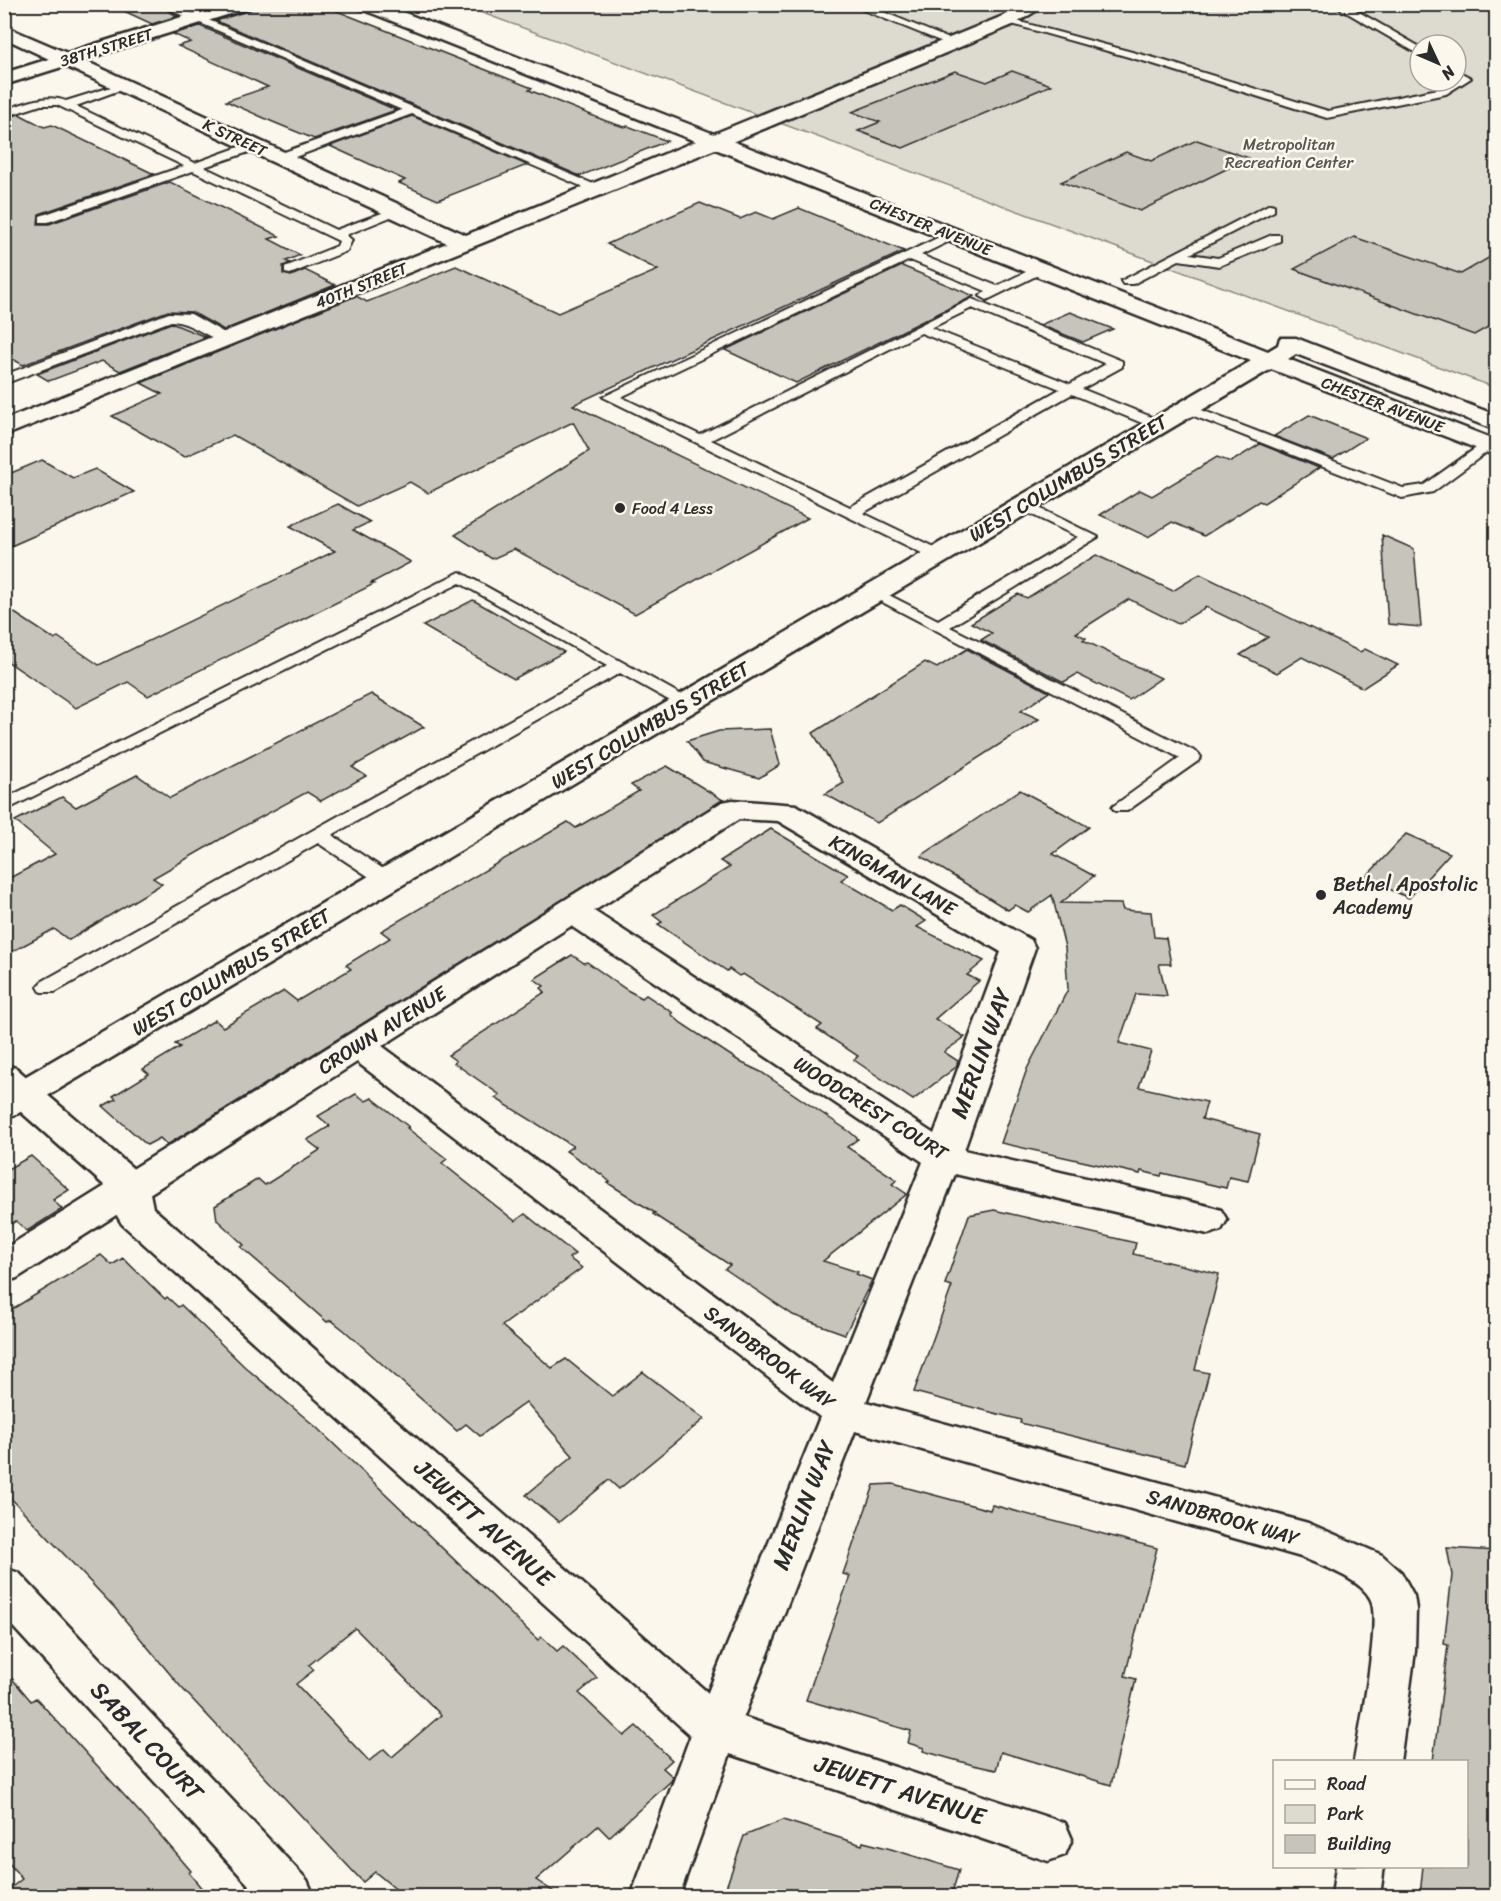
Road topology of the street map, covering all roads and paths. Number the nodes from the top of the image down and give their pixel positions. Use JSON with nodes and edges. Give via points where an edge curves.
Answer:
{"nodes":[{"id":1,"x":161,"y":4,"type":"edge"},
{"id":2,"x":243,"y":4,"type":"edge"},
{"id":3,"x":365,"y":4,"type":"edge"},
{"id":4,"x":412,"y":4,"type":"edge"},
{"id":5,"x":853,"y":4,"type":"edge"},
{"id":6,"x":1038,"y":4,"type":"edge"},
{"id":7,"x":1337,"y":4,"type":"edge"},
{"id":8,"x":196,"y":19,"type":"junction"},
{"id":9,"x":1009,"y":20,"type":"junction"},
{"id":10,"x":4,"y":31,"type":"edge"},
{"id":11,"x":954,"y":43,"type":"junction"},
{"id":12,"x":1408,"y":45,"type":"edge"},
{"id":13,"x":67,"y":59,"type":"junction"},
{"id":14,"x":4,"y":79,"type":"edge"},
{"id":15,"x":615,"y":82,"type":"dead end"},
{"id":16,"x":125,"y":86,"type":"junction"},
{"id":17,"x":1437,"y":93,"type":"edge"},
{"id":18,"x":66,"y":105,"type":"junction"},
{"id":19,"x":412,"y":110,"type":"junction"},
{"id":20,"x":4,"y":114,"type":"edge"},
{"id":21,"x":744,"y":131,"type":"junction"},
{"id":22,"x":720,"y":132,"type":"junction"},
{"id":23,"x":766,"y":139,"type":"dead end"},
{"id":24,"x":254,"y":146,"type":"junction"},
{"id":25,"x":280,"y":158,"type":"junction"},
{"id":26,"x":193,"y":167,"type":"junction"},
{"id":27,"x":852,"y":173,"type":"dead end"},
{"id":28,"x":599,"y":189,"type":"junction"},
{"id":29,"x":1270,"y":208,"type":"dead end"},
{"id":30,"x":397,"y":212,"type":"junction"},
{"id":31,"x":44,"y":219,"type":"dead end"},
{"id":32,"x":335,"y":235,"type":"junction"},
{"id":33,"x":952,"y":235,"type":"junction"},
{"id":34,"x":1276,"y":238,"type":"dead end"},
{"id":35,"x":465,"y":243,"type":"junction"},
{"id":36,"x":1056,"y":253,"type":"dead end"},
{"id":37,"x":910,"y":255,"type":"junction"},
{"id":38,"x":1177,"y":256,"type":"junction"},
{"id":39,"x":290,"y":270,"type":"dead end"},
{"id":40,"x":1041,"y":270,"type":"junction"},
{"id":41,"x":1107,"y":273,"type":"dead end"},
{"id":42,"x":1128,"y":281,"type":"junction"},
{"id":43,"x":1150,"y":289,"type":"dead end"},
{"id":44,"x":997,"y":291,"type":"junction"},
{"id":45,"x":972,"y":303,"type":"junction"},
{"id":46,"x":920,"y":328,"type":"junction"},
{"id":47,"x":228,"y":339,"type":"junction"},
{"id":48,"x":1295,"y":345,"type":"joint"},
{"id":49,"x":1271,"y":348,"type":"junction"},
{"id":50,"x":4,"y":380,"type":"edge"},
{"id":51,"x":1071,"y":389,"type":"junction"},
{"id":52,"x":1186,"y":408,"type":"junction"},
{"id":53,"x":1497,"y":423,"type":"edge"},
{"id":54,"x":1159,"y":425,"type":"junction"},
{"id":55,"x":4,"y":429,"type":"edge"},
{"id":56,"x":700,"y":440,"type":"junction"},
{"id":57,"x":1492,"y":447,"type":"edge"},
{"id":58,"x":1023,"y":505,"type":"junction"},
{"id":59,"x":851,"y":513,"type":"junction"},
{"id":60,"x":938,"y":555,"type":"junction"},
{"id":61,"x":873,"y":593,"type":"junction"},
{"id":62,"x":938,"y":627,"type":"junction"},
{"id":63,"x":619,"y":666,"type":"junction"},
{"id":64,"x":687,"y":703,"type":"junction"},
{"id":65,"x":4,"y":806,"type":"edge"},
{"id":66,"x":1121,"y":807,"type":"dead end"},
{"id":67,"x":765,"y":809,"type":"joint"},
{"id":68,"x":319,"y":835,"type":"junction"},
{"id":69,"x":387,"y":880,"type":"junction"},
{"id":70,"x":571,"y":911,"type":"junction"},
{"id":71,"x":1019,"y":948,"type":"joint"},
{"id":72,"x":48,"y":987,"type":"dead end"},
{"id":73,"x":358,"y":1045,"type":"junction"},
{"id":74,"x":11,"y":1092,"type":"edge"},
{"id":75,"x":943,"y":1158,"type":"junction"},
{"id":76,"x":130,"y":1188,"type":"junction"},
{"id":77,"x":1208,"y":1220,"type":"dead end"},
{"id":78,"x":4,"y":1268,"type":"edge"},
{"id":79,"x":841,"y":1411,"type":"junction"},
{"id":80,"x":4,"y":1586,"type":"edge"},
{"id":81,"x":716,"y":1729,"type":"junction"},
{"id":82,"x":1377,"y":1760,"type":"edge"},
{"id":83,"x":1048,"y":1839,"type":"dead end"},
{"id":84,"x":1360,"y":1868,"type":"edge"},
{"id":85,"x":290,"y":1896,"type":"edge"},
{"id":86,"x":655,"y":1896,"type":"edge"},
{"id":87,"x":1356,"y":1896,"type":"edge"}],
"edges":[{"from":1,"to":8,"type":"lane"},
{"from":2,"to":8,"type":"street","name":"38TH STREET"},
{"from":3,"to":22,"type":"street","name":"CHESTER AVENUE"},
{"from":4,"to":15,"type":"street"},
{"from":5,"to":11,"type":"lane"},
{"from":6,"to":9,"type":"street","name":"40TH STREET"},
{"from":7,"to":12,"type":"lane"},
{"from":8,"to":13,"type":"street","name":"38TH STREET"},
{"from":8,"to":19,"type":"lane"},
{"from":9,"to":11,"type":"street","name":"40TH STREET"},
{"from":9,"to":17,"type":"lane","via":[[1327,115]]},
{"from":10,"to":13,"type":"street","name":"K STREET"},
{"from":11,"to":21,"type":"street","name":"40TH STREET"},
{"from":13,"to":14,"type":"street","name":"38TH STREET"},
{"from":13,"to":16,"type":"street","name":"K STREET"},
{"from":16,"to":18,"type":"lane"},
{"from":16,"to":24,"type":"street","name":"K STREET"},
{"from":18,"to":20,"type":"lane","via":[[40,102]]},
{"from":18,"to":26,"type":"lane"},
{"from":19,"to":25,"type":"lane"},
{"from":19,"to":28,"type":"lane"},
{"from":21,"to":22,"type":"street","name":"40TH STREET"},
{"from":21,"to":23,"type":"street"},
{"from":22,"to":28,"type":"street","name":"40TH STREET"},
{"from":22,"to":33,"type":"street","name":"CHESTER AVENUE"},
{"from":24,"to":25,"type":"street","name":"K STREET"},
{"from":24,"to":26,"type":"lane"},
{"from":25,"to":30,"type":"street","name":"K STREET"},
{"from":26,"to":31,"type":"lane"},
{"from":26,"to":32,"type":"lane"},
{"from":27,"to":36,"type":"street","name":"CHESTER AVENUE"},
{"from":28,"to":35,"type":"street","name":"40TH STREET"},
{"from":29,"to":38,"type":"lane"},
{"from":30,"to":32,"type":"lane"},
{"from":30,"to":35,"type":"street","name":"K STREET"},
{"from":32,"to":39,"type":"lane","via":[[346,240],[342,248]]},
{"from":33,"to":37,"type":"lane"},
{"from":33,"to":40,"type":"street","name":"CHESTER AVENUE"},
{"from":34,"to":38,"type":"lane","via":[[1219,262]]},
{"from":35,"to":47,"type":"street","name":"40TH STREET"},
{"from":37,"to":44,"type":"lane"},
{"from":37,"to":56,"type":"lane","via":[[610,397]]},
{"from":38,"to":42,"type":"lane"},
{"from":40,"to":44,"type":"lane"},
{"from":40,"to":49,"type":"street","name":"CHESTER AVENUE"},
{"from":41,"to":42,"type":"street"},
{"from":42,"to":43,"type":"street"},
{"from":44,"to":45,"type":"lane"},
{"from":45,"to":46,"type":"lane"},
{"from":45,"to":51,"type":"lane","via":[[1117,364]]},
{"from":46,"to":51,"type":"lane"},
{"from":46,"to":56,"type":"lane"},
{"from":47,"to":50,"type":"lane","via":[[186,317],[169,316]]},
{"from":47,"to":55,"type":"street","name":"40TH STREET"},
{"from":48,"to":49,"type":"street","name":"WEST COLUMBUS STREET"},
{"from":48,"to":53,"type":"street","name":"CHESTER AVENUE"},
{"from":49,"to":52,"type":"street","name":"WEST COLUMBUS STREET"},
{"from":49,"to":57,"type":"street","name":"CHESTER AVENUE"},
{"from":51,"to":54,"type":"lane"},
{"from":51,"to":59,"type":"lane"},
{"from":52,"to":54,"type":"street","name":"WEST COLUMBUS STREET"},
{"from":52,"to":57,"type":"lane","via":[[1401,493],[1428,489]]},
{"from":54,"to":58,"type":"street","name":"WEST COLUMBUS STREET"},
{"from":56,"to":59,"type":"lane"},
{"from":58,"to":60,"type":"street","name":"WEST COLUMBUS STREET"},
{"from":58,"to":62,"type":"lane","via":[[1090,537]]},
{"from":59,"to":60,"type":"lane"},
{"from":60,"to":61,"type":"street","name":"WEST COLUMBUS STREET"},
{"from":61,"to":62,"type":"lane"},
{"from":61,"to":64,"type":"street","name":"WEST COLUMBUS STREET"},
{"from":62,"to":66,"type":"lane","via":[[1192,757]]},
{"from":63,"to":64,"type":"lane"},
{"from":63,"to":65,"type":"lane","via":[[460,577]]},
{"from":63,"to":68,"type":"lane"},
{"from":64,"to":69,"type":"street","name":"WEST COLUMBUS STREET"},
{"from":67,"to":70,"type":"street","name":"CROWN AVENUE","via":[[734,809]]},
{"from":67,"to":71,"type":"street","name":"KINGMAN LANE","via":[[785,812]]},
{"from":68,"to":69,"type":"lane"},
{"from":68,"to":72,"type":"lane"},
{"from":69,"to":74,"type":"street","name":"WEST COLUMBUS STREET"},
{"from":70,"to":73,"type":"street","name":"CROWN AVENUE"},
{"from":70,"to":75,"type":"street","name":"WOODCREST COURT"},
{"from":71,"to":75,"type":"street","name":"MERLIN WAY"},
{"from":73,"to":76,"type":"street","name":"CROWN AVENUE"},
{"from":73,"to":79,"type":"street","name":"SANDBROOK WAY"},
{"from":74,"to":76,"type":"street"},
{"from":75,"to":77,"type":"street","name":"WOODCREST COURT"},
{"from":75,"to":79,"type":"street","name":"MERLIN WAY"},
{"from":76,"to":78,"type":"street","name":"CROWN AVENUE"},
{"from":76,"to":81,"type":"street","name":"JEWETT AVENUE","via":[[135,1214]]},
{"from":79,"to":81,"type":"street","name":"MERLIN WAY"},
{"from":79,"to":82,"type":"street","name":"SANDBROOK WAY","via":[[1308,1541],[1355,1561],[1379,1578],[1392,1596],[1395,1614]]},
{"from":80,"to":85,"type":"street","name":"SABAL COURT"},
{"from":81,"to":83,"type":"street","name":"JEWETT AVENUE"},
{"from":81,"to":86,"type":"street","name":"MERLIN WAY"},
{"from":84,"to":87,"type":"street"}]}
